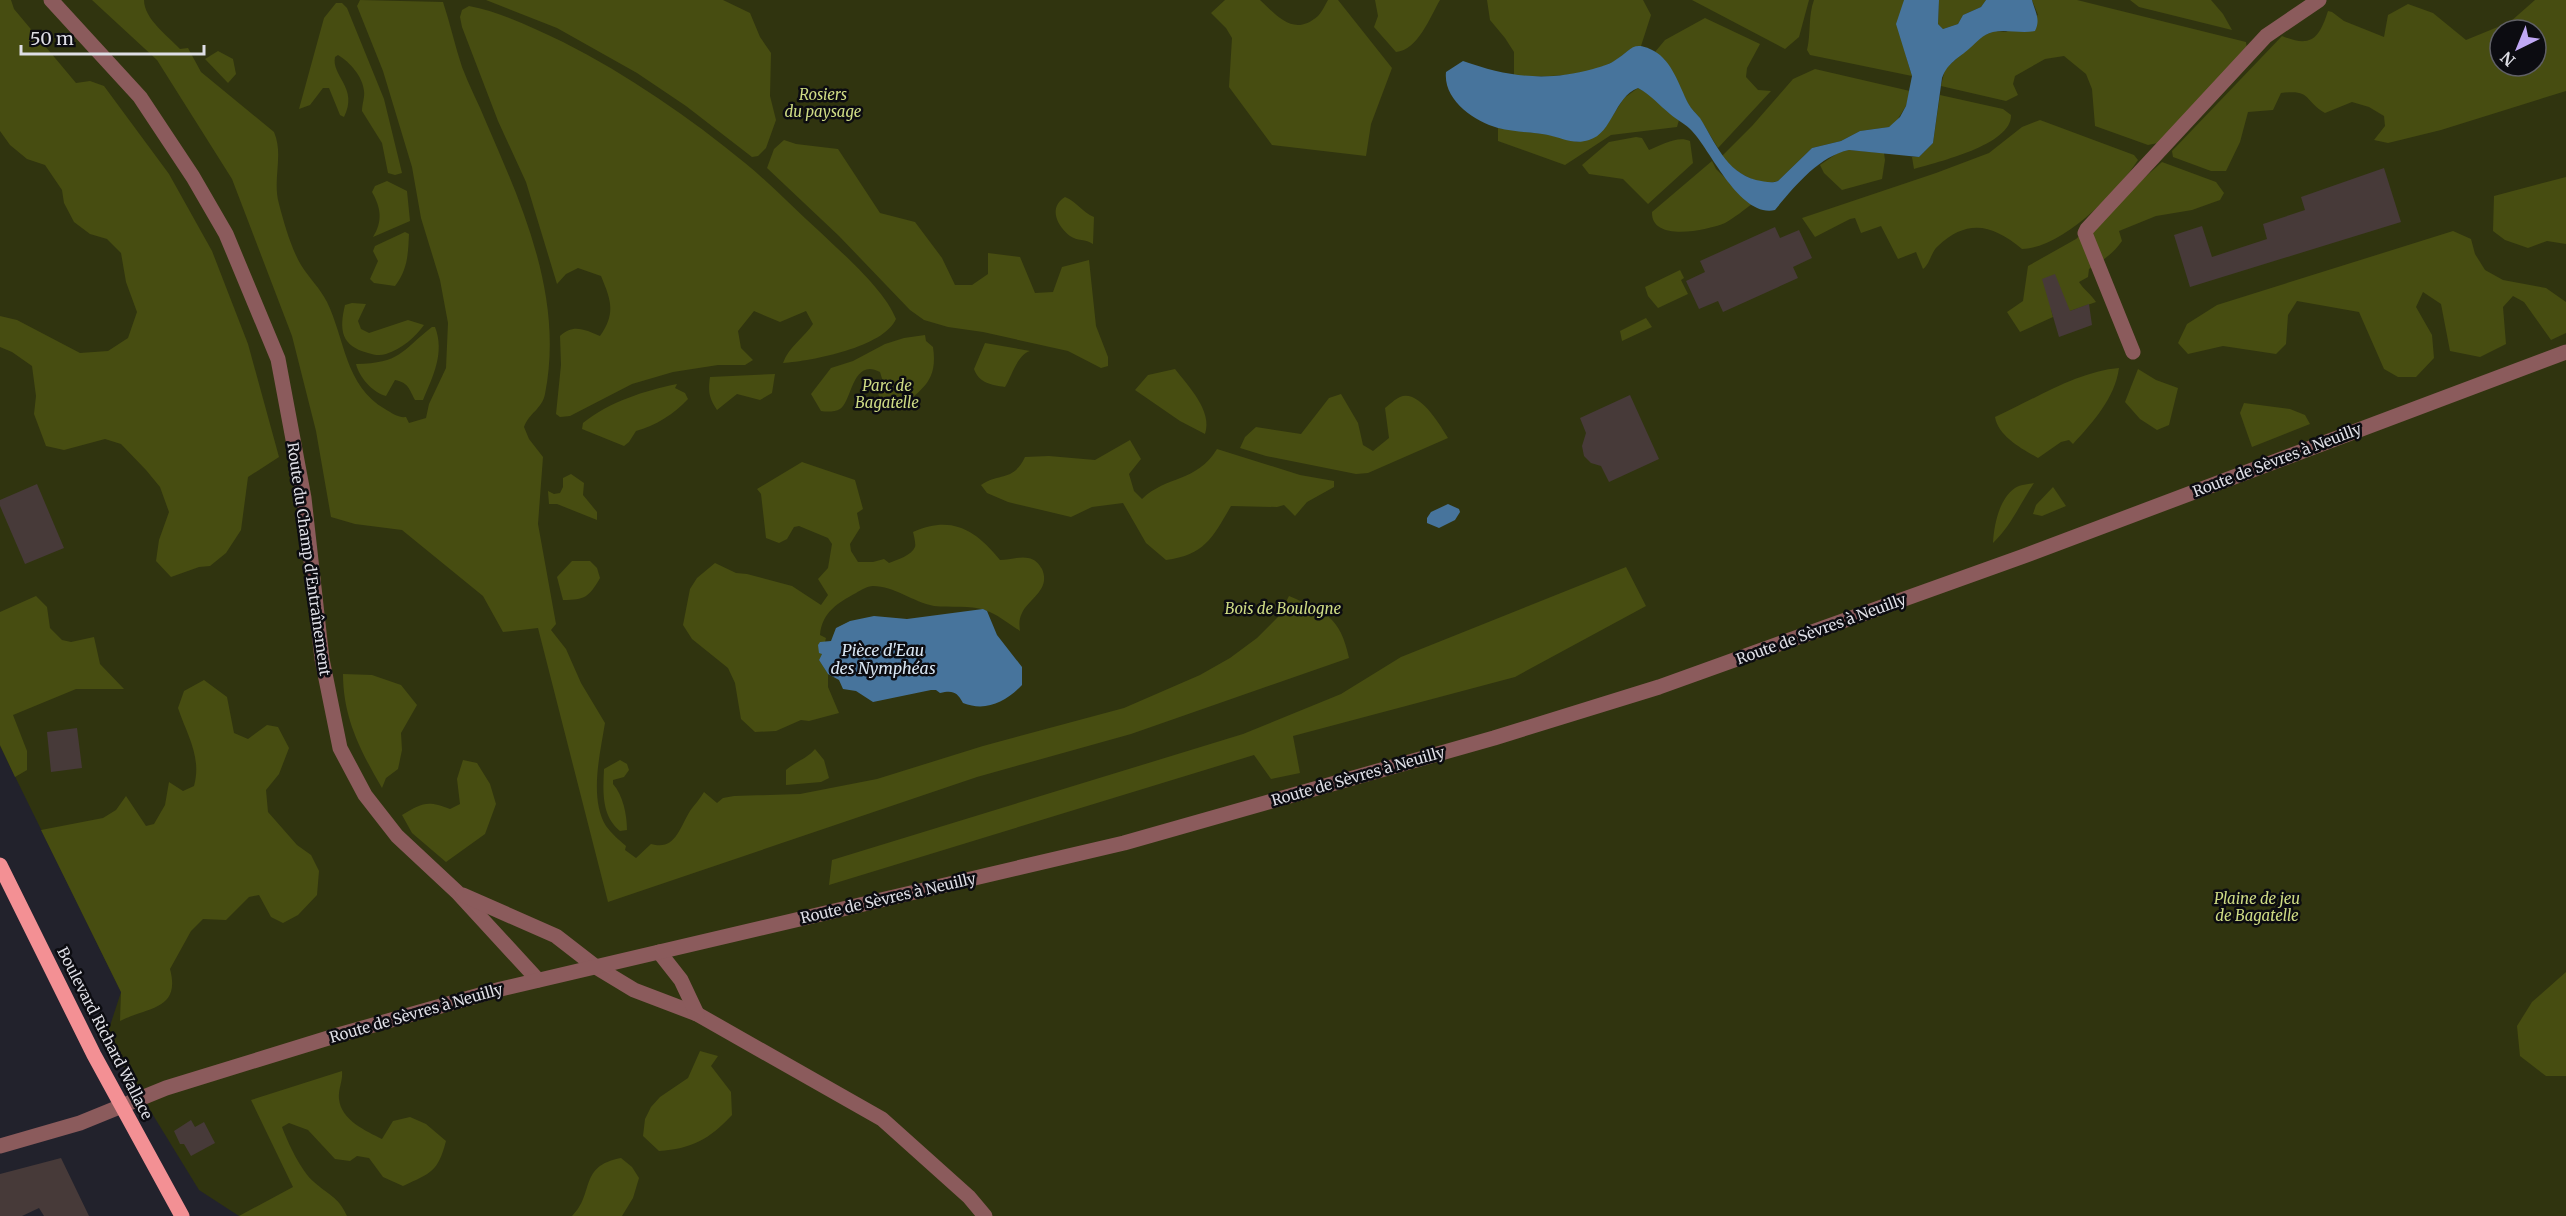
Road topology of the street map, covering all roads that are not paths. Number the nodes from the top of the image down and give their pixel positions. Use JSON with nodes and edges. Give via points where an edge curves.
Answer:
{"nodes":[{"id":1,"x":51,"y":0,"type":"edge"},
{"id":2,"x":2319,"y":0,"type":"edge"},
{"id":3,"x":2133,"y":352,"type":"dead end"},
{"id":4,"x":2566,"y":352,"type":"edge"},
{"id":5,"x":0,"y":865,"type":"edge"},
{"id":6,"x":457,"y":892,"type":"junction"},
{"id":7,"x":659,"y":952,"type":"junction"},
{"id":8,"x":596,"y":967,"type":"junction"},
{"id":9,"x":538,"y":980,"type":"junction"},
{"id":10,"x":697,"y":1014,"type":"junction"},
{"id":11,"x":122,"y":1106,"type":"junction"},
{"id":12,"x":0,"y":1146,"type":"edge"},
{"id":13,"x":182,"y":1216,"type":"edge"},
{"id":14,"x":985,"y":1216,"type":"edge"}],
"edges":[{"from":1,"to":6,"type":"street","name":"Route du Champ d'Entraînement","via":[[140,97],[226,234],[279,364],[304,498],[322,660],[340,748],[365,795],[397,836]]},
{"from":2,"to":3,"type":"street","via":[[2266,36],[2087,229],[2085,233]]},
{"from":4,"to":7,"type":"street","name":"Route de Sèvres à Neuilly","via":[[2024,556],[1637,694],[1124,843]]},
{"from":5,"to":11,"type":"main road","name":"Boulevard Richard Wallace"},
{"from":6,"to":8,"type":"street","name":"Route du Champ d'Entraînement","via":[[556,936]]},
{"from":6,"to":9,"type":"street","name":"Route du Champ d'Entraînement"},
{"from":7,"to":8,"type":"street","name":"Route de Sèvres à Neuilly"},
{"from":7,"to":10,"type":"street","via":[[681,980]]},
{"from":8,"to":9,"type":"street","name":"Route de Sèvres à Neuilly"},
{"from":8,"to":10,"type":"street","name":"Route du Champ d'Entraînement","via":[[634,990]]},
{"from":9,"to":11,"type":"street","name":"Route de Sèvres à Neuilly","via":[[338,1035],[166,1088]]},
{"from":10,"to":14,"type":"street","name":"Route du Champ d'Entraînement","via":[[882,1119]]},
{"from":11,"to":12,"type":"street","name":"Route de Sèvres à Neuilly","via":[[80,1123]]},
{"from":11,"to":13,"type":"main road","name":"Boulevard Richard Wallace"}]}
